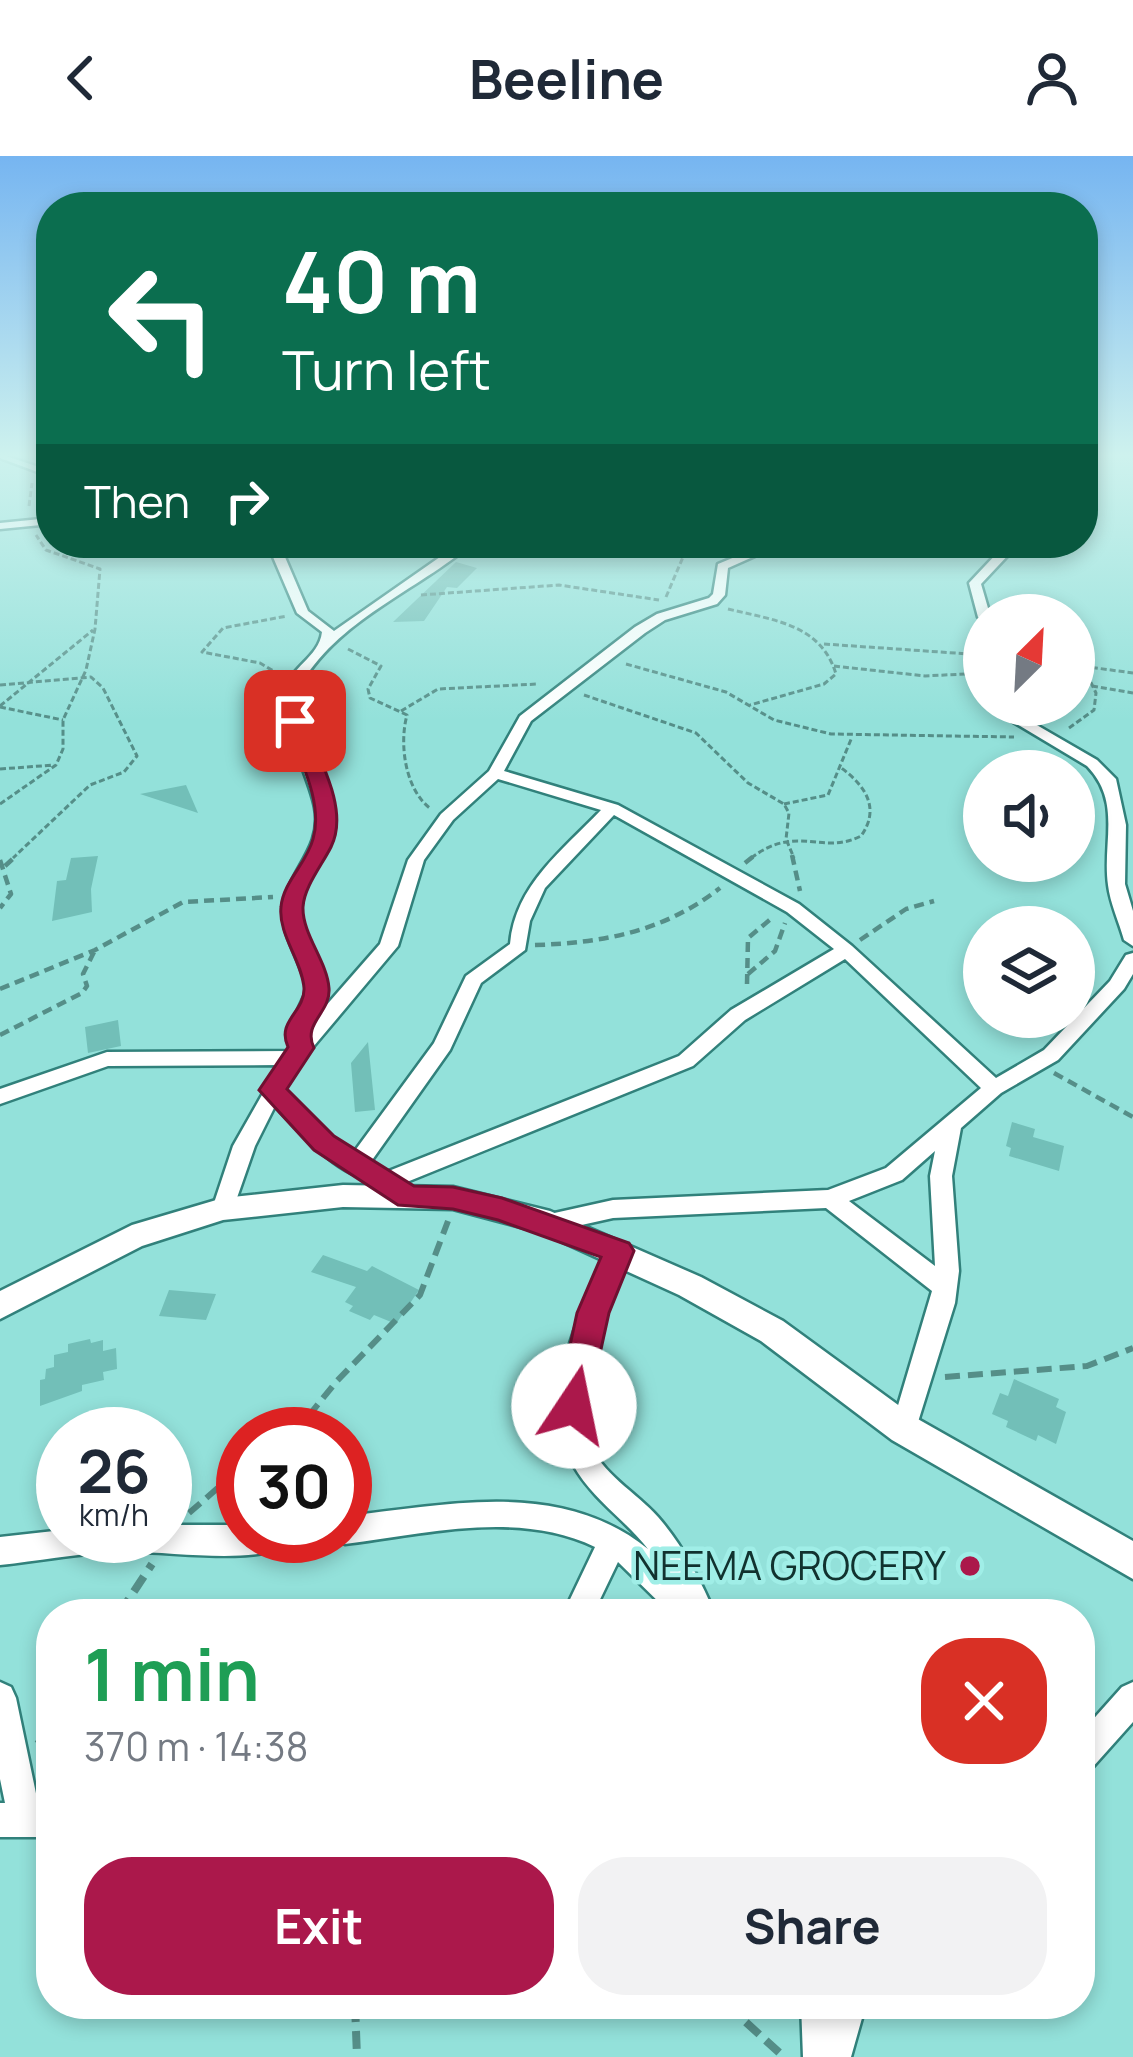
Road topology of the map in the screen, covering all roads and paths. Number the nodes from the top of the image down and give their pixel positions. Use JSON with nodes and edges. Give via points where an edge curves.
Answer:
{"nodes":[{"id":1,"x":70,"y":558,"type":"edge"},
{"id":2,"x":280,"y":558,"type":"edge"},
{"id":3,"x":446,"y":558,"type":"edge"},
{"id":4,"x":682,"y":558,"type":"edge"},
{"id":5,"x":741,"y":558,"type":"edge"},
{"id":6,"x":1001,"y":558,"type":"edge"},
{"id":7,"x":978,"y":594,"type":"edge"},
{"id":8,"x":391,"y":597,"type":"junction"},
{"id":9,"x":713,"y":601,"type":"junction"},
{"id":10,"x":662,"y":609,"type":"junction"},
{"id":11,"x":305,"y":616,"type":"junction"},
{"id":12,"x":95,"y":629,"type":"junction"},
{"id":13,"x":330,"y":643,"type":"junction"},
{"id":14,"x":824,"y":644,"type":"junction"},
{"id":15,"x":963,"y":654,"type":"edge"},
{"id":16,"x":596,"y":662,"type":"junction"},
{"id":17,"x":834,"y":666,"type":"junction"},
{"id":18,"x":1095,"y":668,"type":"edge"},
{"id":19,"x":963,"y":673,"type":"edge"},
{"id":20,"x":1133,"y":674,"type":"edge"},
{"id":21,"x":84,"y":675,"type":"junction"},
{"id":22,"x":31,"y":682,"type":"junction"},
{"id":23,"x":295,"y":682,"type":"junction"},
{"id":24,"x":0,"y":685,"type":"edge"},
{"id":25,"x":1095,"y":687,"type":"edge"},
{"id":26,"x":562,"y":688,"type":"junction"},
{"id":27,"x":1133,"y":693,"type":"edge"},
{"id":28,"x":751,"y":705,"type":"junction"},
{"id":29,"x":0,"y":707,"type":"edge"},
{"id":30,"x":401,"y":712,"type":"junction"},
{"id":31,"x":63,"y":720,"type":"junction"},
{"id":32,"x":1027,"y":726,"type":"edge"},
{"id":33,"x":1071,"y":726,"type":"edge"},
{"id":34,"x":852,"y":737,"type":"junction"},
{"id":35,"x":1051,"y":740,"type":"junction"},
{"id":36,"x":56,"y":765,"type":"junction"},
{"id":37,"x":840,"y":767,"type":"junction"},
{"id":38,"x":0,"y":769,"type":"edge"},
{"id":39,"x":495,"y":773,"type":"junction"},
{"id":40,"x":0,"y":804,"type":"edge"},
{"id":41,"x":784,"y":804,"type":"junction"},
{"id":42,"x":612,"y":808,"type":"junction"},
{"id":43,"x":447,"y":817,"type":"junction"},
{"id":44,"x":786,"y":839,"type":"junction"},
{"id":45,"x":3,"y":863,"type":"edge"},
{"id":46,"x":733,"y":875,"type":"junction"},
{"id":47,"x":294,"y":896,"type":"junction"},
{"id":48,"x":934,"y":901,"type":"dead end"},
{"id":49,"x":0,"y":908,"type":"edge"},
{"id":50,"x":793,"y":908,"type":"junction"},
{"id":51,"x":1133,"y":940,"type":"edge"},
{"id":52,"x":519,"y":946,"type":"junction"},
{"id":53,"x":95,"y":950,"type":"junction"},
{"id":54,"x":846,"y":950,"type":"junction"},
{"id":55,"x":1133,"y":959,"type":"edge"},
{"id":56,"x":748,"y":974,"type":"junction"},
{"id":57,"x":0,"y":989,"type":"edge"},
{"id":58,"x":738,"y":1015,"type":"junction"},
{"id":59,"x":0,"y":1035,"type":"edge"},
{"id":60,"x":297,"y":1053,"type":"junction"},
{"id":61,"x":1036,"y":1064,"type":"junction"},
{"id":62,"x":994,"y":1088,"type":"junction"},
{"id":63,"x":272,"y":1090,"type":"junction"},
{"id":64,"x":0,"y":1097,"type":"edge"},
{"id":65,"x":1133,"y":1117,"type":"edge"},
{"id":66,"x":951,"y":1122,"type":"junction"},
{"id":67,"x":356,"y":1165,"type":"junction"},
{"id":68,"x":396,"y":1190,"type":"junction"},
{"id":69,"x":453,"y":1198,"type":"junction"},
{"id":70,"x":830,"y":1199,"type":"junction"},
{"id":71,"x":224,"y":1209,"type":"junction"},
{"id":72,"x":550,"y":1223,"type":"junction"},
{"id":73,"x":619,"y":1251,"type":"junction"},
{"id":74,"x":945,"y":1287,"type":"junction"},
{"id":75,"x":0,"y":1306,"type":"edge"},
{"id":76,"x":1133,"y":1348,"type":"edge"},
{"id":77,"x":923,"y":1379,"type":"junction"},
{"id":78,"x":316,"y":1407,"type":"edge"},
{"id":79,"x":904,"y":1429,"type":"junction"},
{"id":80,"x":216,"y":1491,"type":"edge"},
{"id":81,"x":192,"y":1513,"type":"edge"},
{"id":82,"x":372,"y":1527,"type":"edge"},
{"id":83,"x":613,"y":1541,"type":"junction"},
{"id":84,"x":36,"y":1547,"type":"edge"},
{"id":85,"x":0,"y":1551,"type":"edge"},
{"id":86,"x":1133,"y":1561,"type":"edge"},
{"id":87,"x":153,"y":1563,"type":"edge"},
{"id":88,"x":129,"y":1599,"type":"edge"},
{"id":89,"x":585,"y":1599,"type":"edge"},
{"id":90,"x":680,"y":1599,"type":"edge"},
{"id":91,"x":688,"y":1599,"type":"edge"},
{"id":92,"x":1133,"y":1697,"type":"edge"},
{"id":93,"x":0,"y":1698,"type":"edge"},
{"id":94,"x":1095,"y":1741,"type":"edge"},
{"id":95,"x":25,"y":1819,"type":"edge"},
{"id":96,"x":356,"y":2019,"type":"edge"},
{"id":97,"x":742,"y":2019,"type":"edge"},
{"id":98,"x":819,"y":2019,"type":"edge"},
{"id":99,"x":843,"y":2019,"type":"edge"},
{"id":100,"x":357,"y":2057,"type":"edge"},
{"id":101,"x":784,"y":2057,"type":"edge"},
{"id":102,"x":822,"y":2057,"type":"edge"},
{"id":103,"x":832,"y":2057,"type":"edge"}],
"edges":[{"from":1,"to":12,"type":"path","via":[[100,568]]},
{"from":2,"to":11,"type":"street"},
{"from":3,"to":8,"type":"street"},
{"from":4,"to":10,"type":"path"},
{"from":5,"to":9,"type":"street","via":[[722,566]]},
{"from":6,"to":7,"type":"street","via":[[975,583]]},
{"from":8,"to":10,"type":"path","via":[[519,584],[586,587]]},
{"from":8,"to":13,"type":"street"},
{"from":9,"to":10,"type":"street"},
{"from":9,"to":14,"type":"path","via":[[796,626]]},
{"from":10,"to":16,"type":"street"},
{"from":11,"to":13,"type":"street","via":[[328,631]]},
{"from":11,"to":23,"type":"path","via":[[223,628],[202,652],[260,663]]},
{"from":12,"to":21,"type":"path"},
{"from":12,"to":22,"type":"path"},
{"from":13,"to":23,"type":"street"},
{"from":13,"to":30,"type":"path","via":[[378,661],[370,698]]},
{"from":14,"to":15,"type":"path"},
{"from":14,"to":17,"type":"path"},
{"from":16,"to":26,"type":"street"},
{"from":16,"to":28,"type":"path","via":[[639,667]]},
{"from":17,"to":19,"type":"path"},
{"from":17,"to":28,"type":"path","via":[[824,684]]},
{"from":18,"to":20,"type":"path"},
{"from":21,"to":22,"type":"path"},
{"from":21,"to":31,"type":"path"},
{"from":21,"to":45,"type":"path","via":[[103,688],[133,764],[90,785]]},
{"from":22,"to":24,"type":"path"},
{"from":22,"to":29,"type":"path"},
{"from":23,"to":47,"type":"street","via":[[288,705],[326,820]]},
{"from":25,"to":27,"type":"path"},
{"from":26,"to":30,"type":"path","via":[[438,689]]},
{"from":26,"to":39,"type":"street","via":[[525,719]]},
{"from":26,"to":41,"type":"path","via":[[696,733],[748,783]]},
{"from":28,"to":34,"type":"path","via":[[774,720]]},
{"from":29,"to":31,"type":"path"},
{"from":30,"to":43,"type":"path","via":[[408,720],[400,742],[420,802]]},
{"from":31,"to":36,"type":"path"},
{"from":32,"to":35,"type":"street"},
{"from":33,"to":35,"type":"path"},
{"from":34,"to":35,"type":"path"},
{"from":34,"to":37,"type":"path"},
{"from":35,"to":51,"type":"street","via":[[1101,770],[1112,787],[1116,884]]},
{"from":36,"to":38,"type":"path"},
{"from":36,"to":40,"type":"path"},
{"from":37,"to":41,"type":"path","via":[[828,795]]},
{"from":37,"to":44,"type":"path","via":[[871,800],[869,826],[841,844]]},
{"from":39,"to":42,"type":"street"},
{"from":39,"to":43,"type":"street"},
{"from":41,"to":44,"type":"path"},
{"from":42,"to":46,"type":"street"},
{"from":42,"to":52,"type":"street","via":[[537,886]]},
{"from":43,"to":60,"type":"street","via":[[416,860],[389,946]]},
{"from":44,"to":46,"type":"path"},
{"from":44,"to":50,"type":"path","via":[[801,882]]},
{"from":45,"to":49,"type":"path","via":[[11,894]]},
{"from":46,"to":50,"type":"street"},
{"from":46,"to":52,"type":"path","via":[[698,905],[641,931]]},
{"from":47,"to":53,"type":"path","via":[[183,902]]},
{"from":47,"to":60,"type":"street","via":[[294,928],[316,986],[299,1023]]},
{"from":48,"to":54,"type":"path","via":[[906,909]]},
{"from":50,"to":54,"type":"street"},
{"from":52,"to":67,"type":"street","via":[[473,980],[443,1045]]},
{"from":53,"to":57,"type":"path"},
{"from":53,"to":59,"type":"path","via":[[82,974],[86,989]]},
{"from":54,"to":58,"type":"street"},
{"from":54,"to":62,"type":"street"},
{"from":55,"to":61,"type":"street","via":[[1076,1032]]},
{"from":56,"to":56,"type":"path","via":[[776,951],[785,912],[748,938]]},
{"from":56,"to":58,"type":"path"},
{"from":58,"to":68,"type":"street","via":[[661,1074]]},
{"from":60,"to":63,"type":"street"},
{"from":60,"to":64,"type":"street","via":[[107,1059]]},
{"from":61,"to":62,"type":"street"},
{"from":61,"to":65,"type":"path"},
{"from":62,"to":66,"type":"street"},
{"from":63,"to":67,"type":"street"},
{"from":63,"to":71,"type":"street"},
{"from":66,"to":70,"type":"street","via":[[894,1174]]},
{"from":66,"to":74,"type":"street","via":[[941,1176]]},
{"from":67,"to":68,"type":"street"},
{"from":68,"to":69,"type":"street"},
{"from":68,"to":71,"type":"street"},
{"from":69,"to":72,"type":"street"},
{"from":69,"to":78,"type":"path","via":[[443,1245],[407,1317]]},
{"from":70,"to":72,"type":"street","via":[[613,1209]]},
{"from":70,"to":74,"type":"street"},
{"from":71,"to":75,"type":"street","via":[[132,1237]]},
{"from":72,"to":73,"type":"street"},
{"from":73,"to":79,"type":"street","via":[[772,1331]]},
{"from":73,"to":91,"type":"street","via":[[583,1356],[576,1441],[597,1478],[655,1534]]},
{"from":74,"to":77,"type":"street"},
{"from":76,"to":77,"type":"path","via":[[1087,1366]]},
{"from":77,"to":79,"type":"street"},
{"from":79,"to":86,"type":"street"},
{"from":80,"to":81,"type":"path"},
{"from":82,"to":83,"type":"street","via":[[536,1515]]},
{"from":83,"to":89,"type":"street"},
{"from":83,"to":90,"type":"street"},
{"from":84,"to":85,"type":"street"},
{"from":87,"to":88,"type":"path"},
{"from":92,"to":94,"type":"street"},
{"from":93,"to":95,"type":"street"},
{"from":96,"to":100,"type":"path"},
{"from":97,"to":101,"type":"path"},
{"from":98,"to":102,"type":"street"},
{"from":99,"to":103,"type":"street"}]}
